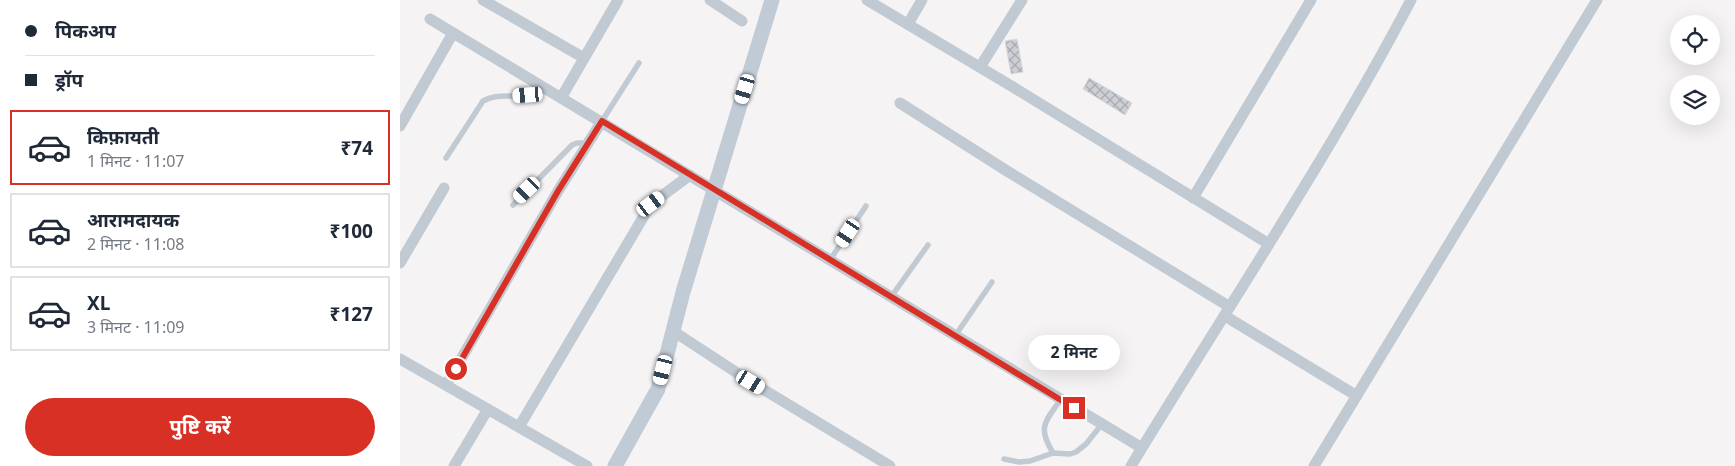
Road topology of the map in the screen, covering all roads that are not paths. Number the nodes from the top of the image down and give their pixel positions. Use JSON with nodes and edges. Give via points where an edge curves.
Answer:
{"nodes":[{"id":1,"x":483,"y":0,"type":"edge"},
{"id":2,"x":618,"y":0,"type":"edge"},
{"id":3,"x":710,"y":0,"type":"edge"},
{"id":4,"x":772,"y":0,"type":"edge"},
{"id":5,"x":867,"y":0,"type":"edge"},
{"id":6,"x":922,"y":0,"type":"edge"},
{"id":7,"x":1022,"y":0,"type":"edge"},
{"id":8,"x":1311,"y":0,"type":"edge"},
{"id":9,"x":1412,"y":0,"type":"edge"},
{"id":10,"x":1597,"y":0,"type":"edge"},
{"id":11,"x":430,"y":19,"type":"dead end"},
{"id":12,"x":742,"y":21,"type":"dead end"},
{"id":13,"x":908,"y":24,"type":"junction"},
{"id":14,"x":452,"y":33,"type":"junction"},
{"id":15,"x":584,"y":58,"type":"junction"},
{"id":16,"x":639,"y":64,"type":"dead end"},
{"id":17,"x":980,"y":67,"type":"junction"},
{"id":18,"x":540,"y":85,"type":"junction"},
{"id":19,"x":560,"y":98,"type":"junction"},
{"id":20,"x":900,"y":103,"type":"dead end"},
{"id":21,"x":602,"y":121,"type":"junction"},
{"id":22,"x":400,"y":126,"type":"edge"},
{"id":23,"x":588,"y":143,"type":"junction"},
{"id":24,"x":446,"y":158,"type":"dead end"},
{"id":25,"x":690,"y":175,"type":"junction"},
{"id":26,"x":444,"y":188,"type":"dead end"},
{"id":27,"x":714,"y":190,"type":"junction"},
{"id":28,"x":1193,"y":198,"type":"junction"},
{"id":29,"x":513,"y":205,"type":"dead end"},
{"id":30,"x":866,"y":206,"type":"dead end"},
{"id":31,"x":1269,"y":244,"type":"junction"},
{"id":32,"x":928,"y":245,"type":"dead end"},
{"id":33,"x":830,"y":260,"type":"junction"},
{"id":34,"x":400,"y":264,"type":"edge"},
{"id":35,"x":992,"y":282,"type":"dead end"},
{"id":36,"x":891,"y":297,"type":"junction"},
{"id":37,"x":1227,"y":311,"type":"junction"},
{"id":38,"x":673,"y":331,"type":"junction"},
{"id":39,"x":955,"y":336,"type":"junction"},
{"id":40,"x":400,"y":359,"type":"edge"},
{"id":41,"x":446,"y":385,"type":"junction"},
{"id":42,"x":1356,"y":396,"type":"junction"},
{"id":43,"x":1061,"y":399,"type":"junction"},
{"id":44,"x":488,"y":409,"type":"junction"},
{"id":45,"x":1102,"y":424,"type":"junction"},
{"id":46,"x":519,"y":427,"type":"junction"},
{"id":47,"x":1142,"y":448,"type":"junction"},
{"id":48,"x":1053,"y":453,"type":"junction"},
{"id":49,"x":1004,"y":459,"type":"dead end"},
{"id":50,"x":454,"y":466,"type":"edge"},
{"id":51,"x":587,"y":466,"type":"edge"},
{"id":52,"x":614,"y":466,"type":"edge"},
{"id":53,"x":890,"y":466,"type":"edge"},
{"id":54,"x":1131,"y":466,"type":"edge"},
{"id":55,"x":1314,"y":466,"type":"edge"}],
"edges":[{"from":1,"to":15,"type":"street"},
{"from":2,"to":15,"type":"street"},
{"from":3,"to":12,"type":"street"},
{"from":4,"to":27,"type":"main road"},
{"from":5,"to":13,"type":"street"},
{"from":6,"to":13,"type":"street"},
{"from":7,"to":17,"type":"street"},
{"from":8,"to":28,"type":"street"},
{"from":9,"to":31,"type":"street","via":[[1377,65]]},
{"from":10,"to":42,"type":"street"},
{"from":11,"to":14,"type":"street"},
{"from":13,"to":17,"type":"street"},
{"from":14,"to":18,"type":"street"},
{"from":14,"to":22,"type":"street"},
{"from":15,"to":19,"type":"street"},
{"from":16,"to":21,"type":"lane"},
{"from":17,"to":28,"type":"street"},
{"from":18,"to":19,"type":"street"},
{"from":18,"to":24,"type":"lane","via":[[528,95],[483,100]]},
{"from":19,"to":21,"type":"street"},
{"from":20,"to":37,"type":"street"},
{"from":21,"to":23,"type":"street"},
{"from":21,"to":25,"type":"street"},
{"from":23,"to":29,"type":"lane","via":[[572,145]]},
{"from":23,"to":41,"type":"street"},
{"from":25,"to":27,"type":"street"},
{"from":25,"to":46,"type":"street","via":[[651,204]]},
{"from":26,"to":34,"type":"street"},
{"from":27,"to":33,"type":"street"},
{"from":27,"to":38,"type":"main road"},
{"from":28,"to":31,"type":"street"},
{"from":30,"to":33,"type":"lane"},
{"from":31,"to":37,"type":"street"},
{"from":32,"to":36,"type":"lane"},
{"from":33,"to":36,"type":"street"},
{"from":35,"to":39,"type":"lane"},
{"from":36,"to":39,"type":"street"},
{"from":37,"to":42,"type":"street"},
{"from":37,"to":47,"type":"street"},
{"from":38,"to":52,"type":"main road","via":[[658,389]]},
{"from":38,"to":53,"type":"street"},
{"from":39,"to":43,"type":"street"},
{"from":40,"to":41,"type":"street"},
{"from":41,"to":44,"type":"street"},
{"from":42,"to":55,"type":"street"},
{"from":43,"to":45,"type":"street"},
{"from":43,"to":48,"type":"lane","via":[[1044,430]]},
{"from":44,"to":46,"type":"street"},
{"from":44,"to":50,"type":"street"},
{"from":45,"to":47,"type":"street"},
{"from":45,"to":48,"type":"lane","via":[[1076,452]]},
{"from":46,"to":51,"type":"street"},
{"from":47,"to":54,"type":"street"},
{"from":48,"to":49,"type":"lane","via":[[1030,461]]}]}
